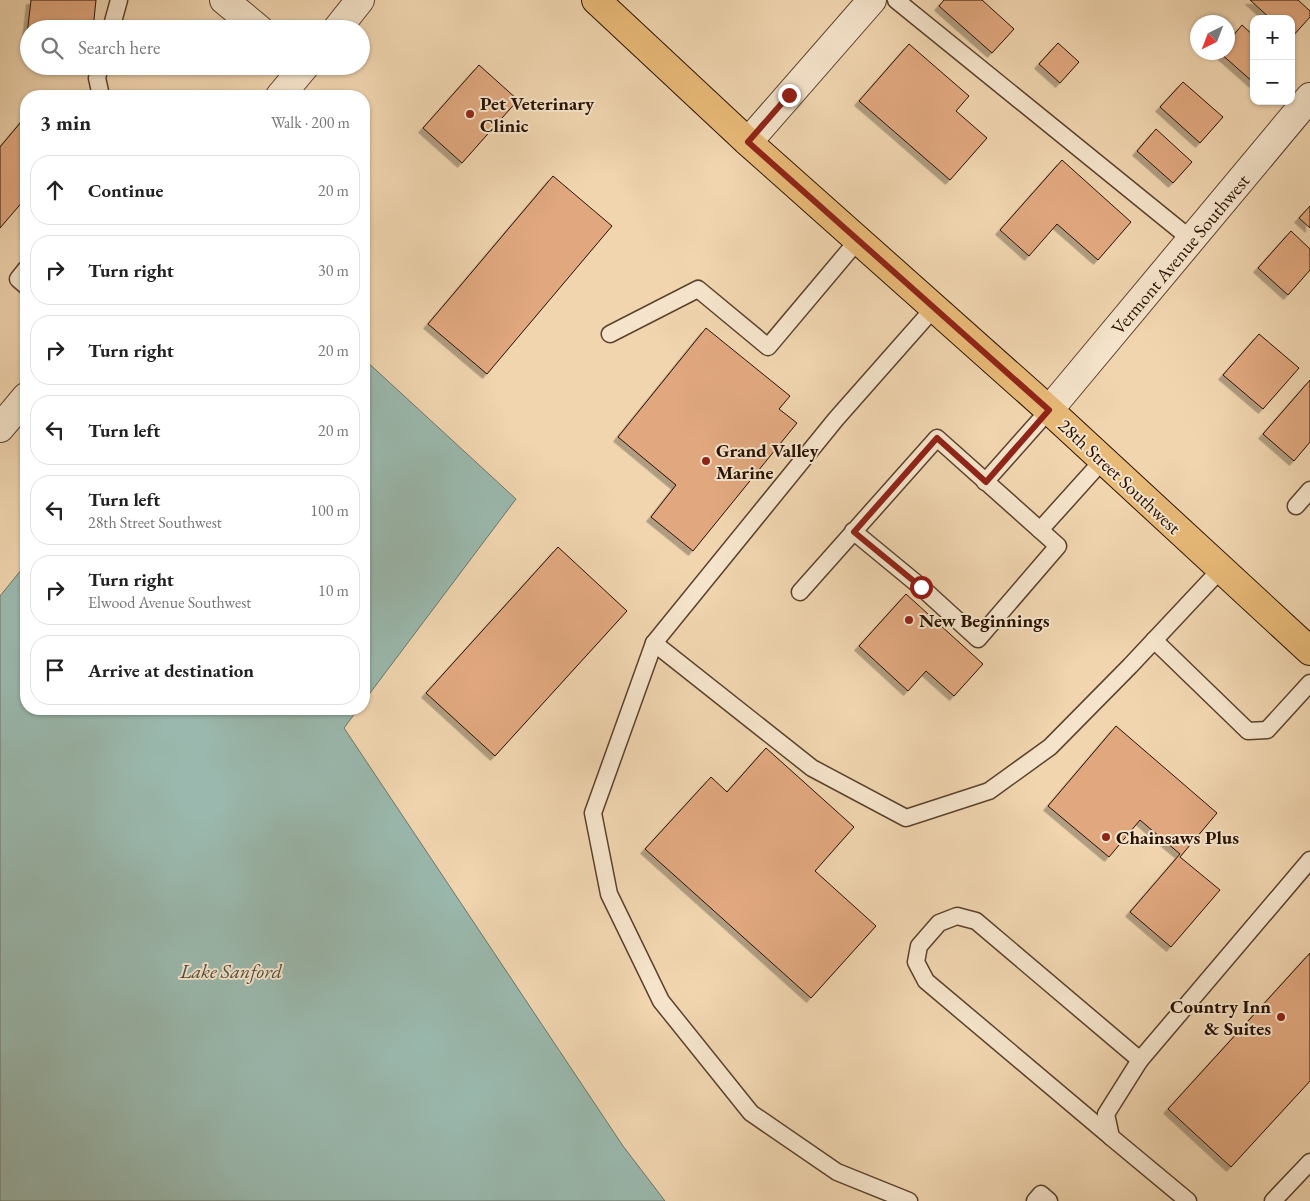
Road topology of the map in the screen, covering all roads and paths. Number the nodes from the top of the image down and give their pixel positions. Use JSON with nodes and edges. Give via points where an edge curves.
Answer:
{"nodes":[{"id":1,"x":119,"y":0,"type":"edge"},
{"id":2,"x":224,"y":0,"type":"edge"},
{"id":3,"x":360,"y":0,"type":"edge"},
{"id":4,"x":596,"y":0,"type":"edge"},
{"id":5,"x":872,"y":0,"type":"edge"},
{"id":6,"x":896,"y":0,"type":"edge"},
{"id":7,"x":113,"y":20,"type":"edge"},
{"id":8,"x":248,"y":20,"type":"edge"},
{"id":9,"x":344,"y":20,"type":"edge"},
{"id":10,"x":98,"y":75,"type":"edge"},
{"id":11,"x":297,"y":75,"type":"edge"},
{"id":12,"x":100,"y":90,"type":"edge"},
{"id":13,"x":285,"y":90,"type":"edge"},
{"id":14,"x":1310,"y":97,"type":"edge"},
{"id":15,"x":748,"y":142,"type":"junction"},
{"id":16,"x":858,"y":240,"type":"junction"},
{"id":17,"x":1192,"y":240,"type":"junction"},
{"id":18,"x":934,"y":308,"type":"junction"},
{"id":19,"x":610,"y":334,"type":"dead end"},
{"id":20,"x":20,"y":404,"type":"edge"},
{"id":21,"x":1049,"y":410,"type":"junction"},
{"id":22,"x":0,"y":428,"type":"edge"},
{"id":23,"x":1102,"y":460,"type":"junction"},
{"id":24,"x":986,"y":482,"type":"junction"},
{"id":25,"x":1310,"y":490,"type":"edge"},
{"id":26,"x":1296,"y":506,"type":"dead end"},
{"id":27,"x":1040,"y":530,"type":"junction"},
{"id":28,"x":854,"y":532,"type":"junction"},
{"id":29,"x":1221,"y":569,"type":"junction"},
{"id":30,"x":800,"y":592,"type":"dead end"},
{"id":31,"x":1154,"y":640,"type":"junction"},
{"id":32,"x":654,"y":643,"type":"junction"},
{"id":33,"x":1310,"y":651,"type":"edge"},
{"id":34,"x":1310,"y":683,"type":"edge"},
{"id":35,"x":1310,"y":860,"type":"edge"},
{"id":36,"x":1140,"y":1060,"type":"junction"},
{"id":37,"x":1111,"y":1136,"type":"junction"},
{"id":38,"x":1310,"y":1162,"type":"edge"},
{"id":39,"x":909,"y":1201,"type":"edge"},
{"id":40,"x":1035,"y":1201,"type":"edge"},
{"id":41,"x":1050,"y":1201,"type":"edge"},
{"id":42,"x":1188,"y":1201,"type":"edge"},
{"id":43,"x":1273,"y":1201,"type":"edge"}],
"edges":[{"from":1,"to":7,"type":"lane"},
{"from":2,"to":8,"type":"street"},
{"from":3,"to":9,"type":"street"},
{"from":4,"to":15,"type":"main road","name":"28th Street Southwest"},
{"from":5,"to":15,"type":"street"},
{"from":6,"to":17,"type":"lane"},
{"from":10,"to":12,"type":"lane"},
{"from":11,"to":13,"type":"street"},
{"from":14,"to":17,"type":"street","name":"Vermont Avenue Southwest"},
{"from":15,"to":16,"type":"main road","name":"28th Street Southwest"},
{"from":16,"to":18,"type":"main road","name":"28th Street Southwest"},
{"from":16,"to":19,"type":"lane","via":[[768,347],[698,289]]},
{"from":17,"to":21,"type":"street","name":"Vermont Avenue Southwest"},
{"from":18,"to":21,"type":"main road","name":"28th Street Southwest"},
{"from":18,"to":32,"type":"lane","via":[[836,419]]},
{"from":20,"to":22,"type":"street"},
{"from":21,"to":23,"type":"main road","name":"28th Street Southwest"},
{"from":21,"to":24,"type":"lane"},
{"from":23,"to":27,"type":"lane"},
{"from":23,"to":29,"type":"main road","name":"28th Street Southwest"},
{"from":24,"to":27,"type":"lane"},
{"from":24,"to":28,"type":"lane","via":[[937,438]]},
{"from":25,"to":26,"type":"lane"},
{"from":27,"to":28,"type":"lane","via":[[1058,546],[978,639]]},
{"from":28,"to":30,"type":"lane"},
{"from":29,"to":31,"type":"lane"},
{"from":29,"to":33,"type":"main road","name":"28th Street Southwest"},
{"from":31,"to":32,"type":"lane","via":[[1050,747],[990,791],[906,818],[812,768]]},
{"from":31,"to":34,"type":"lane","via":[[1248,731],[1267,730]]},
{"from":32,"to":39,"type":"lane","via":[[593,814],[609,894],[661,1001],[750,1113],[837,1172]]},
{"from":35,"to":36,"type":"lane"},
{"from":36,"to":37,"type":"lane","via":[[1106,1114]]},
{"from":36,"to":37,"type":"lane","via":[[976,921],[957,916],[939,924],[919,946],[916,962],[926,982]]},
{"from":37,"to":42,"type":"lane"},
{"from":38,"to":43,"type":"lane"},
{"from":40,"to":41,"type":"lane","via":[[1041,1194]]}]}
